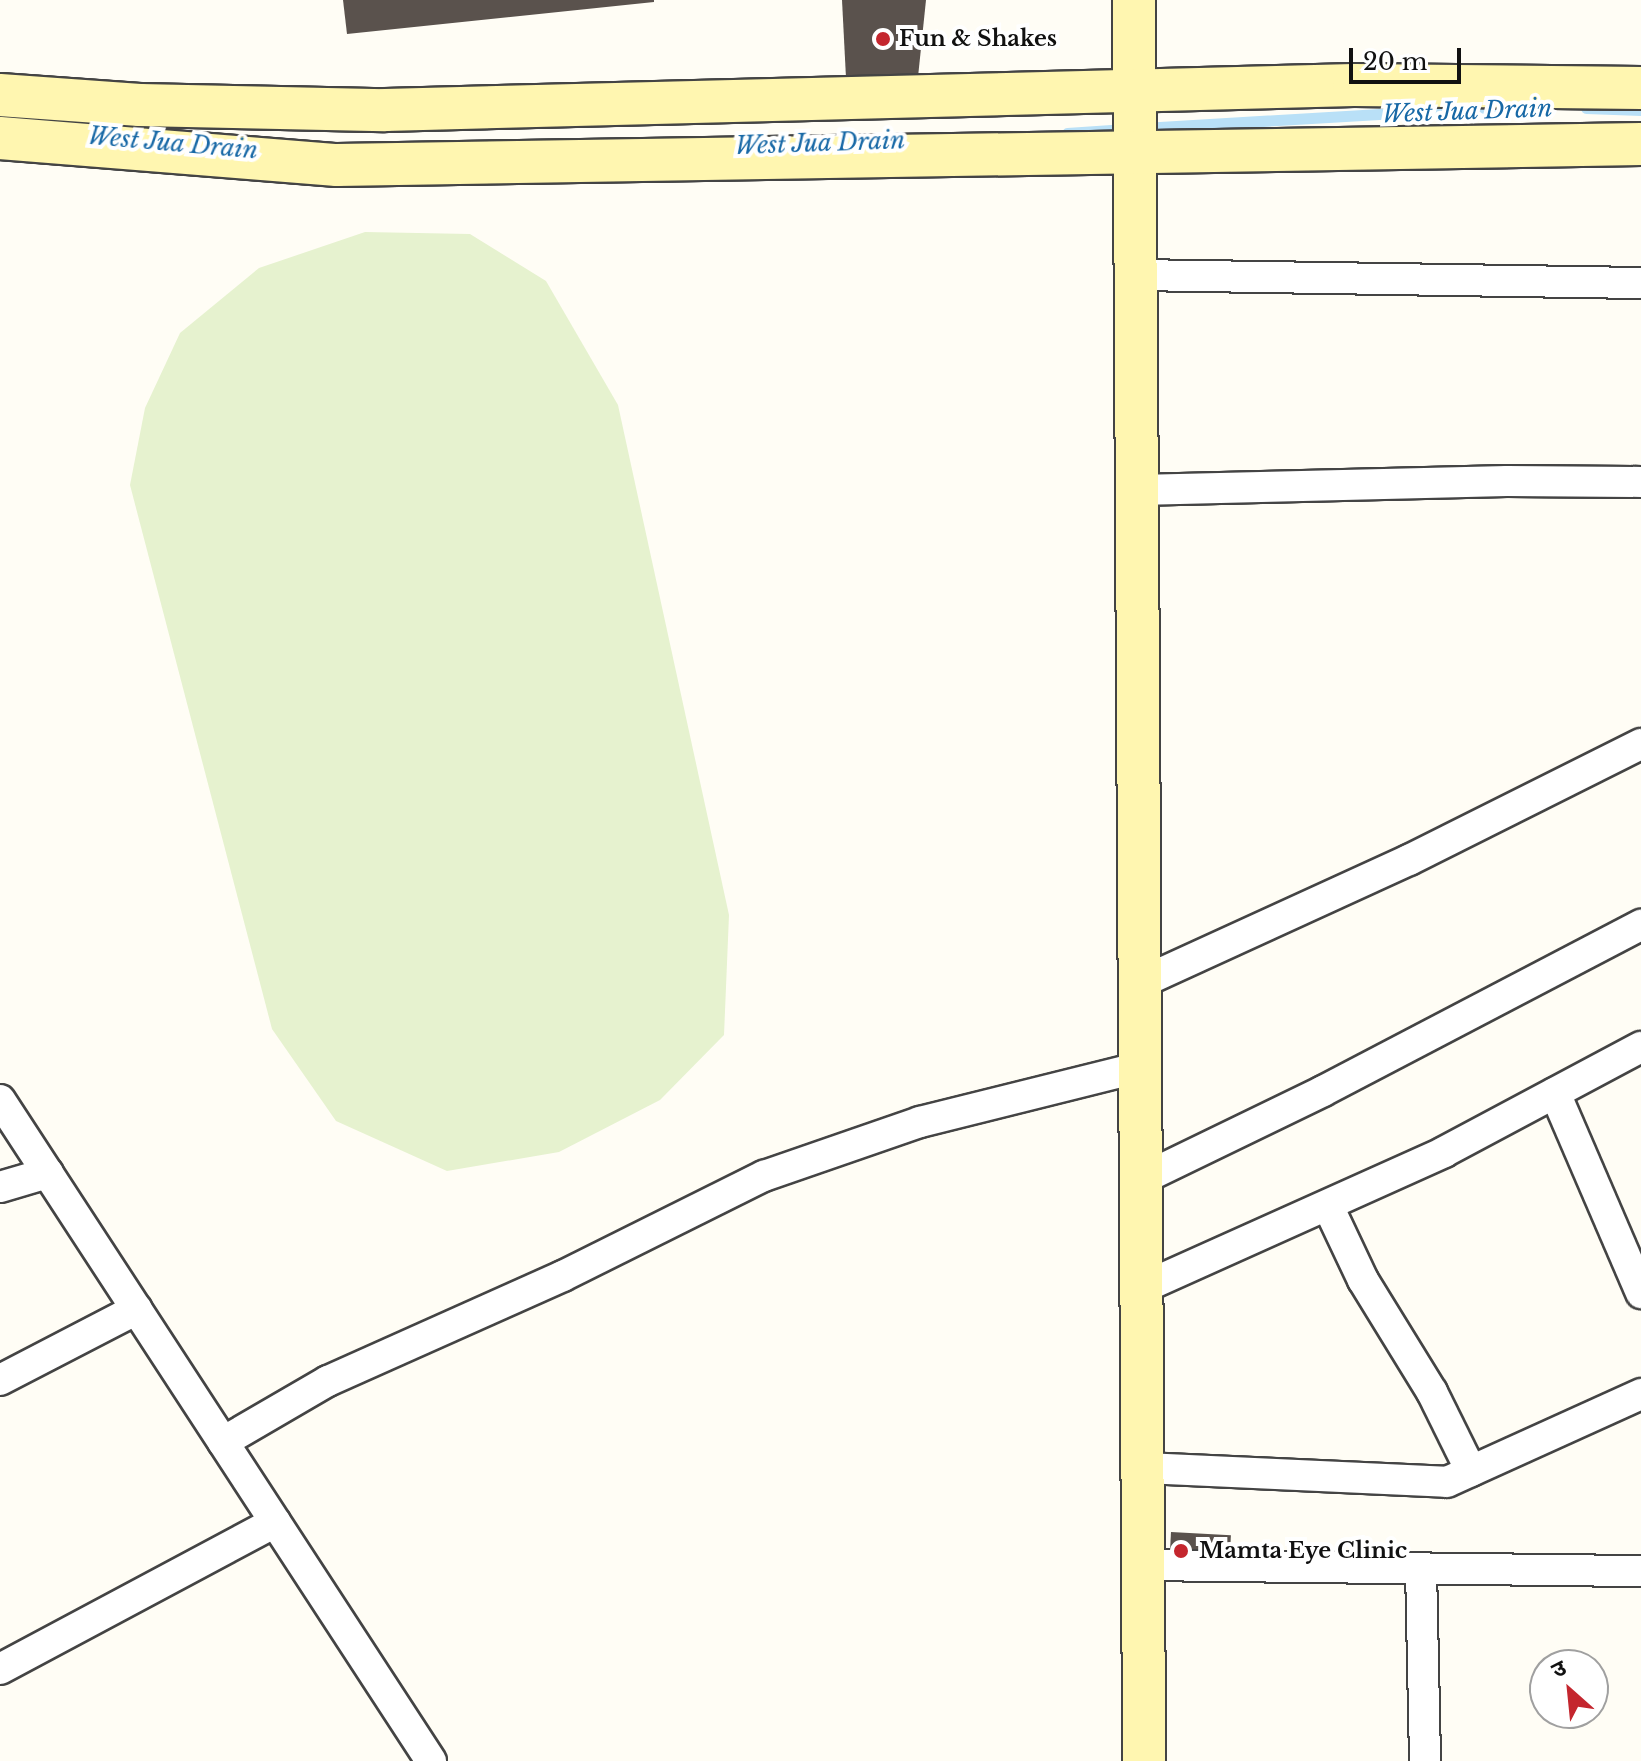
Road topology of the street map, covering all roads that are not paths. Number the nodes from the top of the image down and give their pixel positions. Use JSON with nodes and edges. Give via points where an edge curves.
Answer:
{"nodes":[{"id":1,"x":1134,"y":0,"type":"edge"},
{"id":2,"x":1641,"y":88,"type":"edge"},
{"id":3,"x":1136,"y":90,"type":"junction"},
{"id":4,"x":0,"y":95,"type":"edge"},
{"id":5,"x":0,"y":138,"type":"edge"},
{"id":6,"x":1641,"y":144,"type":"edge"},
{"id":7,"x":1135,"y":150,"type":"junction"},
{"id":8,"x":1136,"y":275,"type":"junction"},
{"id":9,"x":1641,"y":283,"type":"edge"},
{"id":10,"x":1641,"y":482,"type":"edge"},
{"id":11,"x":1138,"y":490,"type":"junction"},
{"id":12,"x":1641,"y":744,"type":"edge"},
{"id":13,"x":1641,"y":925,"type":"edge"},
{"id":14,"x":1140,"y":983,"type":"junction"},
{"id":15,"x":1641,"y":1047,"type":"edge"},
{"id":16,"x":1141,"y":1067,"type":"junction"},
{"id":17,"x":1555,"y":1093,"type":"junction"},
{"id":18,"x":0,"y":1100,"type":"edge"},
{"id":19,"x":48,"y":1173,"type":"junction"},
{"id":20,"x":1142,"y":1179,"type":"junction"},
{"id":21,"x":0,"y":1187,"type":"edge"},
{"id":22,"x":1328,"y":1206,"type":"junction"},
{"id":23,"x":1142,"y":1288,"type":"junction"},
{"id":24,"x":1641,"y":1293,"type":"edge"},
{"id":25,"x":137,"y":1309,"type":"junction"},
{"id":26,"x":0,"y":1380,"type":"edge"},
{"id":27,"x":1641,"y":1394,"type":"edge"},
{"id":28,"x":223,"y":1442,"type":"junction"},
{"id":29,"x":1143,"y":1468,"type":"junction"},
{"id":30,"x":1471,"y":1471,"type":"junction"},
{"id":31,"x":275,"y":1522,"type":"junction"},
{"id":32,"x":1143,"y":1565,"type":"junction"},
{"id":33,"x":1421,"y":1568,"type":"junction"},
{"id":34,"x":1641,"y":1571,"type":"edge"},
{"id":35,"x":0,"y":1669,"type":"edge"},
{"id":36,"x":431,"y":1761,"type":"edge"},
{"id":37,"x":1144,"y":1761,"type":"edge"},
{"id":38,"x":1425,"y":1761,"type":"edge"}],
"edges":[{"from":1,"to":3,"type":"main road"},
{"from":2,"to":3,"type":"main road","via":[[1354,85]]},
{"from":3,"to":4,"type":"main road","via":[[385,110],[140,105]]},
{"from":3,"to":7,"type":"main road"},
{"from":5,"to":7,"type":"main road","via":[[337,165]]},
{"from":6,"to":7,"type":"main road"},
{"from":7,"to":8,"type":"main road"},
{"from":8,"to":9,"type":"street"},
{"from":8,"to":11,"type":"main road"},
{"from":10,"to":11,"type":"street"},
{"from":11,"to":14,"type":"main road"},
{"from":12,"to":14,"type":"street","via":[[1409,860]]},
{"from":13,"to":20,"type":"street"},
{"from":14,"to":16,"type":"main road"},
{"from":15,"to":17,"type":"street"},
{"from":16,"to":20,"type":"main road"},
{"from":16,"to":28,"type":"street","via":[[920,1122],[764,1176],[563,1276],[328,1381]]},
{"from":17,"to":22,"type":"street"},
{"from":17,"to":24,"type":"street"},
{"from":18,"to":19,"type":"street"},
{"from":19,"to":21,"type":"street"},
{"from":19,"to":25,"type":"street"},
{"from":20,"to":23,"type":"main road"},
{"from":22,"to":23,"type":"street"},
{"from":22,"to":30,"type":"street","via":[[1363,1280],[1432,1392]]},
{"from":23,"to":29,"type":"main road"},
{"from":25,"to":26,"type":"street"},
{"from":25,"to":28,"type":"street"},
{"from":27,"to":30,"type":"street"},
{"from":28,"to":31,"type":"street"},
{"from":29,"to":30,"type":"street","via":[[1447,1482]]},
{"from":29,"to":32,"type":"main road"},
{"from":31,"to":35,"type":"street"},
{"from":31,"to":36,"type":"street"},
{"from":32,"to":33,"type":"street"},
{"from":32,"to":37,"type":"main road"},
{"from":33,"to":34,"type":"street"},
{"from":33,"to":38,"type":"street"}]}
